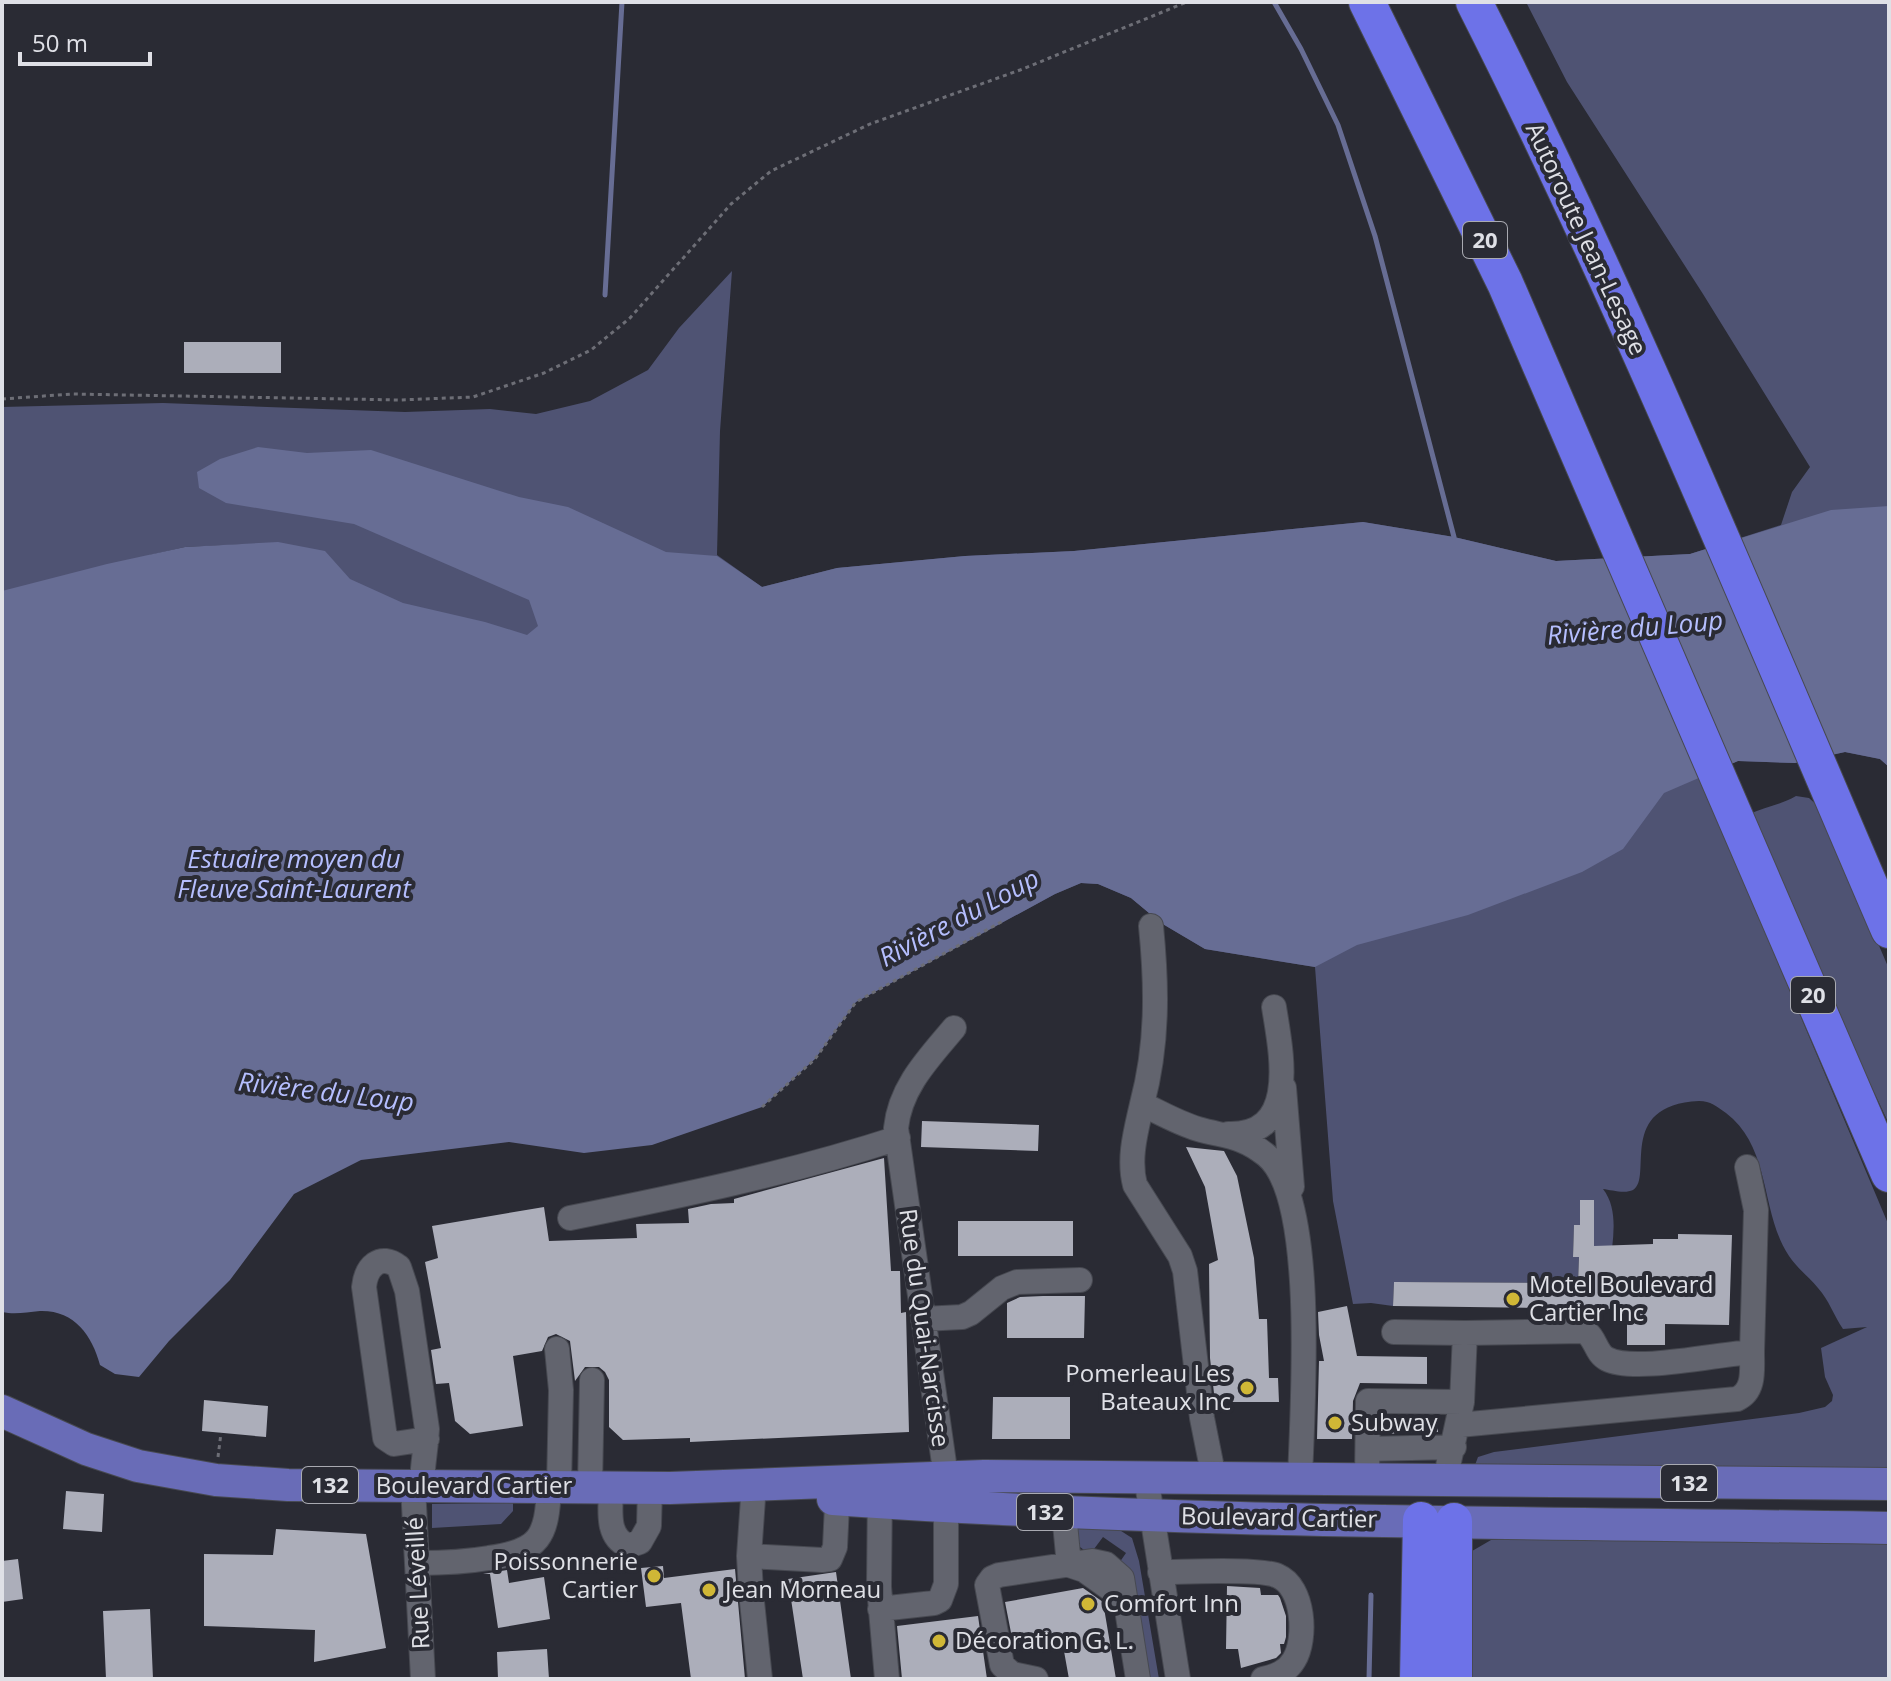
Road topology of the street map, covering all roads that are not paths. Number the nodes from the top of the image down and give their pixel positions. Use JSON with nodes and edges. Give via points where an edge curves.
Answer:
{"nodes":[{"id":1,"x":1367,"y":2,"type":"edge"},
{"id":2,"x":1474,"y":2,"type":"edge"},
{"id":3,"x":1151,"y":926,"type":"dead end"},
{"id":4,"x":1889,"y":930,"type":"edge"},
{"id":5,"x":1274,"y":1007,"type":"dead end"},
{"id":6,"x":954,"y":1028,"type":"dead end"},
{"id":7,"x":1284,"y":1082,"type":"junction"},
{"id":8,"x":1142,"y":1104,"type":"junction"},
{"id":9,"x":1228,"y":1134,"type":"junction"},
{"id":10,"x":898,"y":1144,"type":"junction"},
{"id":11,"x":1747,"y":1167,"type":"dead end"},
{"id":12,"x":1889,"y":1174,"type":"edge"},
{"id":13,"x":1293,"y":1206,"type":"junction"},
{"id":14,"x":570,"y":1218,"type":"dead end"},
{"id":15,"x":1080,"y":1280,"type":"dead end"},
{"id":16,"x":923,"y":1319,"type":"junction"},
{"id":17,"x":1394,"y":1332,"type":"dead end"},
{"id":18,"x":1465,"y":1333,"type":"junction"},
{"id":19,"x":557,"y":1349,"type":"dead end"},
{"id":20,"x":1752,"y":1352,"type":"junction"},
{"id":21,"x":592,"y":1380,"type":"dead end"},
{"id":22,"x":2,"y":1411,"type":"edge"},
{"id":23,"x":1458,"y":1425,"type":"junction"},
{"id":24,"x":427,"y":1439,"type":"junction"},
{"id":25,"x":1368,"y":1464,"type":"junction"},
{"id":26,"x":1146,"y":1477,"type":"junction"},
{"id":27,"x":1214,"y":1478,"type":"junction"},
{"id":28,"x":1300,"y":1479,"type":"junction"},
{"id":29,"x":1441,"y":1481,"type":"junction"},
{"id":30,"x":1889,"y":1484,"type":"edge"},
{"id":31,"x":417,"y":1486,"type":"junction"},
{"id":32,"x":577,"y":1487,"type":"junction"},
{"id":33,"x":660,"y":1488,"type":"junction"},
{"id":34,"x":754,"y":1489,"type":"junction"},
{"id":35,"x":838,"y":1490,"type":"junction"},
{"id":36,"x":880,"y":1491,"type":"junction"},
{"id":37,"x":946,"y":1492,"type":"junction"},
{"id":38,"x":1064,"y":1513,"type":"junction"},
{"id":39,"x":1151,"y":1516,"type":"junction"},
{"id":40,"x":1438,"y":1521,"type":"junction"},
{"id":41,"x":1889,"y":1528,"type":"edge"},
{"id":42,"x":749,"y":1556,"type":"junction"},
{"id":43,"x":419,"y":1563,"type":"junction"},
{"id":44,"x":1069,"y":1565,"type":"junction"},
{"id":45,"x":1160,"y":1572,"type":"junction"},
{"id":46,"x":880,"y":1609,"type":"junction"},
{"id":47,"x":423,"y":1679,"type":"edge"},
{"id":48,"x":760,"y":1679,"type":"edge"},
{"id":49,"x":887,"y":1679,"type":"edge"},
{"id":50,"x":1036,"y":1679,"type":"edge"},
{"id":51,"x":1138,"y":1679,"type":"edge"},
{"id":52,"x":1178,"y":1679,"type":"edge"},
{"id":53,"x":1263,"y":1679,"type":"edge"},
{"id":54,"x":1418,"y":1679,"type":"edge"},
{"id":55,"x":1454,"y":1679,"type":"edge"}],
"edges":[{"from":1,"to":12,"type":"highway","number":"20","via":[[1505,283]]},
{"from":2,"to":4,"type":"highway","name":"Autoroute Jean-Lesage","via":[[1695,478]]},
{"from":3,"to":8,"type":"street","via":[[1155,1038]]},
{"from":5,"to":7,"type":"street"},
{"from":6,"to":10,"type":"street","name":"Rue du Quai-Narcisse","via":[[905,1094],[898,1113]]},
{"from":7,"to":9,"type":"street","via":[[1275,1107],[1258,1129]]},
{"from":7,"to":13,"type":"street"},
{"from":8,"to":9,"type":"street","via":[[1177,1122]]},
{"from":8,"to":27,"type":"street","via":[[1131,1172],[1185,1271]]},
{"from":9,"to":13,"type":"street","via":[[1269,1157]]},
{"from":10,"to":14,"type":"street"},
{"from":10,"to":16,"type":"street","name":"Rue du Quai-Narcisse"},
{"from":11,"to":20,"type":"street","via":[[1756,1210]]},
{"from":13,"to":28,"type":"street","via":[[1303,1319]]},
{"from":15,"to":16,"type":"street","via":[[1017,1282],[962,1317]]},
{"from":16,"to":37,"type":"street","name":"Rue du Quai-Narcisse"},
{"from":17,"to":18,"type":"street"},
{"from":18,"to":20,"type":"street","via":[[1584,1331],[1603,1357],[1626,1364]]},
{"from":18,"to":23,"type":"street"},
{"from":19,"to":32,"type":"street"},
{"from":20,"to":23,"type":"street","via":[[1749,1389],[1737,1399]]},
{"from":21,"to":32,"type":"street"},
{"from":22,"to":31,"type":"main road","name":"Boulevard Cartier","number":"132","via":[[86,1449],[180,1475],[253,1483]]},
{"from":23,"to":25,"type":"street"},
{"from":23,"to":25,"type":"street","via":[[1368,1401]]},
{"from":23,"to":29,"type":"street"},
{"from":24,"to":24,"type":"street","name":"Rue Léveillé","via":[[404,1275],[394,1263],[375,1262],[364,1287],[385,1438],[394,1444]]},
{"from":24,"to":31,"type":"street","name":"Rue Léveillé"},
{"from":25,"to":28,"type":"main road","name":"Boulevard Cartier","number":"132"},
{"from":25,"to":29,"type":"main road","name":"Boulevard Cartier","number":"132"},
{"from":26,"to":27,"type":"main road","name":"Boulevard Cartier","number":"132"},
{"from":26,"to":37,"type":"main road","name":"Boulevard Cartier","number":"132"},
{"from":26,"to":39,"type":"street"},
{"from":27,"to":28,"type":"main road","name":"Boulevard Cartier","number":"132"},
{"from":29,"to":30,"type":"main road","name":"Boulevard Cartier","number":"132"},
{"from":29,"to":40,"type":"main road"},
{"from":31,"to":32,"type":"main road","name":"Boulevard Cartier","number":"132"},
{"from":31,"to":43,"type":"street","name":"Rue Léveillé"},
{"from":32,"to":33,"type":"main road","name":"Boulevard Cartier","number":"132"},
{"from":32,"to":33,"type":"street","via":[[628,1546],[640,1542],[648,1530]]},
{"from":32,"to":43,"type":"street","via":[[548,1515],[535,1543],[516,1555]]},
{"from":33,"to":34,"type":"main road","name":"Boulevard Cartier","number":"132"},
{"from":34,"to":35,"type":"main road","name":"Boulevard Cartier","number":"132"},
{"from":34,"to":42,"type":"street"},
{"from":35,"to":36,"type":"main road","name":"Boulevard Cartier","number":"132"},
{"from":35,"to":42,"type":"street","via":[[830,1559]]},
{"from":36,"to":37,"type":"main road","name":"Boulevard Cartier","number":"132"},
{"from":36,"to":46,"type":"street"},
{"from":37,"to":38,"type":"main road","name":"Boulevard Cartier","number":"132"},
{"from":37,"to":46,"type":"street","name":"Rue du Quai-Narcisse","via":[[946,1584],[940,1600]]},
{"from":38,"to":39,"type":"main road","name":"Boulevard Cartier","number":"132"},
{"from":38,"to":44,"type":"street"},
{"from":39,"to":40,"type":"main road","name":"Boulevard Cartier","number":"132"},
{"from":39,"to":45,"type":"street"},
{"from":40,"to":41,"type":"main road","name":"Boulevard Cartier","number":"132"},
{"from":40,"to":54,"type":"highway"},
{"from":40,"to":55,"type":"highway"},
{"from":42,"to":48,"type":"street"},
{"from":43,"to":47,"type":"street","name":"Rue Léveillé"},
{"from":44,"to":50,"type":"street","via":[[999,1575],[987,1585],[1002,1665],[1012,1674]]},
{"from":44,"to":51,"type":"street","via":[[1106,1564],[1122,1578]]},
{"from":45,"to":52,"type":"street"},
{"from":45,"to":53,"type":"street","via":[[1266,1573],[1291,1585],[1300,1622],[1298,1653],[1283,1672]]},
{"from":46,"to":49,"type":"street"}]}
